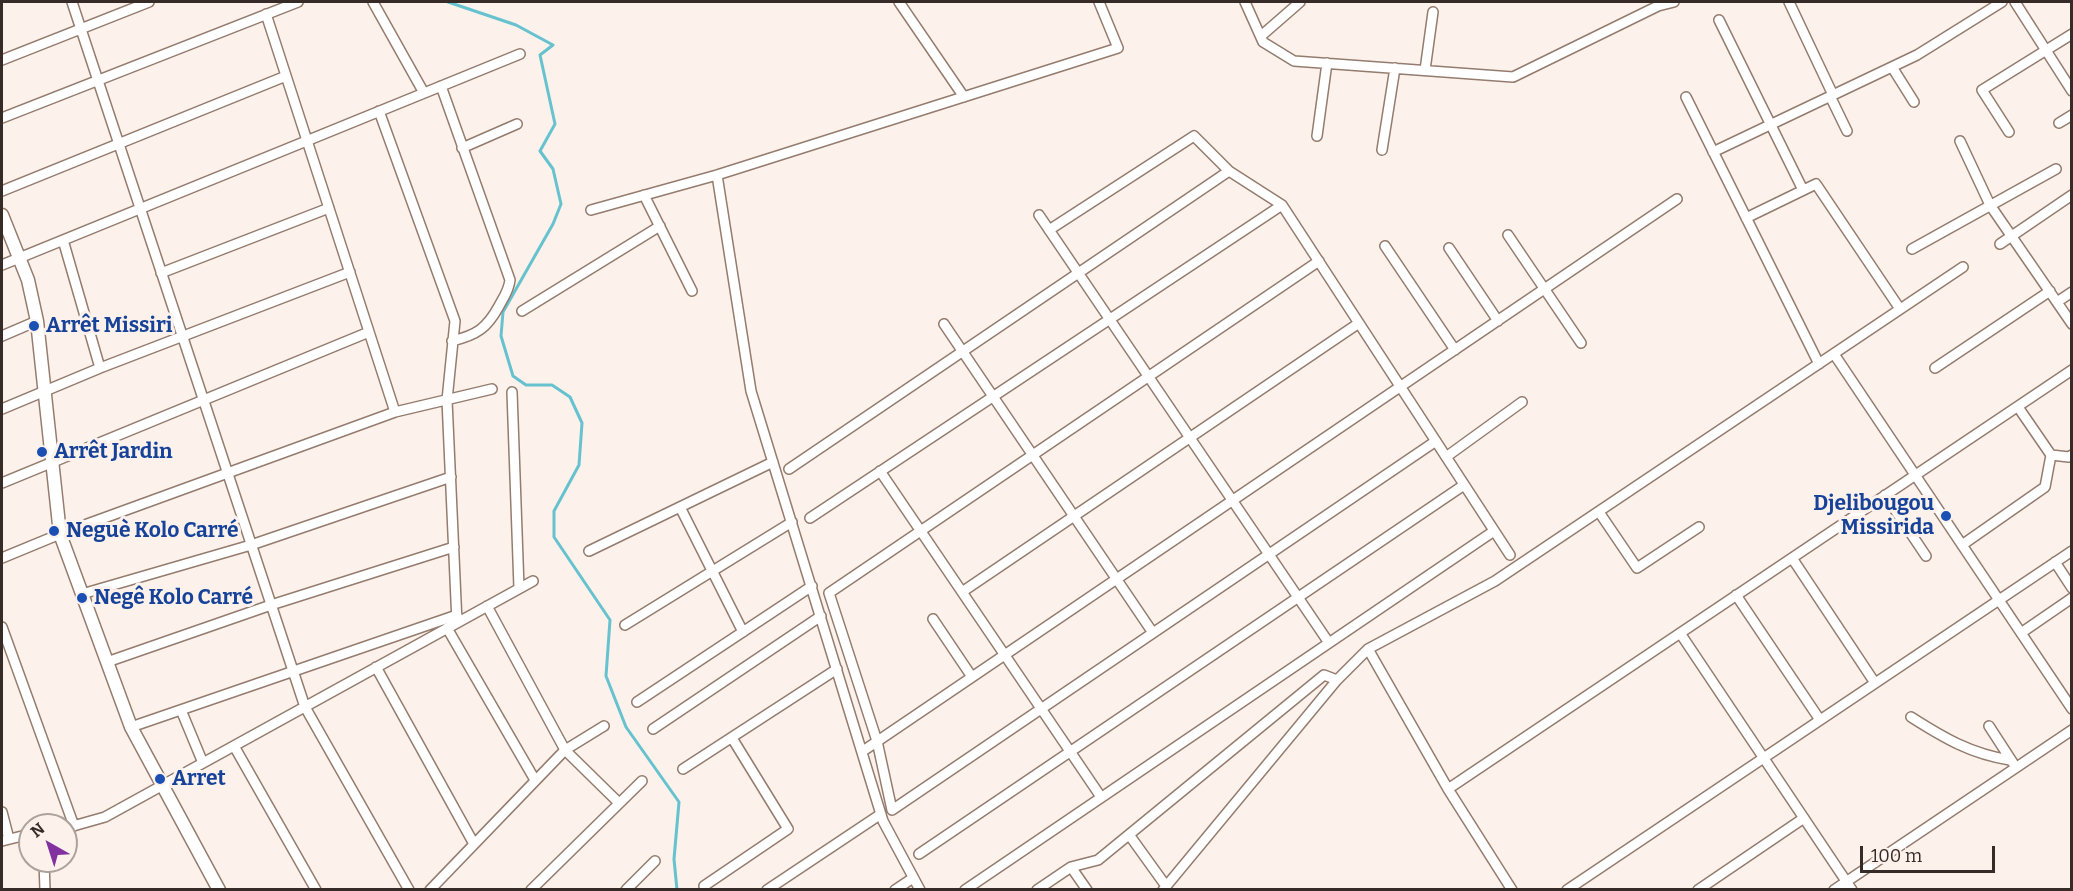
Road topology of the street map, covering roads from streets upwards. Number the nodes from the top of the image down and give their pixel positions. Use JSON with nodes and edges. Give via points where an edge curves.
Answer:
{"nodes":[{"id":1,"x":72,"y":2,"type":"edge"},
{"id":2,"x":149,"y":2,"type":"edge"},
{"id":3,"x":297,"y":2,"type":"edge"},
{"id":4,"x":373,"y":2,"type":"edge"},
{"id":5,"x":898,"y":2,"type":"edge"},
{"id":6,"x":1099,"y":2,"type":"edge"},
{"id":7,"x":1245,"y":2,"type":"edge"},
{"id":8,"x":1300,"y":2,"type":"edge"},
{"id":9,"x":1674,"y":2,"type":"edge"},
{"id":10,"x":1789,"y":2,"type":"edge"},
{"id":11,"x":2002,"y":2,"type":"edge"},
{"id":12,"x":2015,"y":2,"type":"edge"},
{"id":13,"x":1433,"y":12,"type":"dead end"},
{"id":14,"x":266,"y":14,"type":"junction"},
{"id":15,"x":1719,"y":20,"type":"dead end"},
{"id":16,"x":81,"y":28,"type":"junction"},
{"id":17,"x":2072,"y":34,"type":"edge"},
{"id":18,"x":1261,"y":36,"type":"junction"},
{"id":19,"x":2046,"y":50,"type":"junction"},
{"id":20,"x":520,"y":54,"type":"dead end"},
{"id":21,"x":2,"y":60,"type":"edge"},
{"id":22,"x":1327,"y":63,"type":"junction"},
{"id":23,"x":1892,"y":66,"type":"junction"},
{"id":24,"x":1395,"y":68,"type":"junction"},
{"id":25,"x":1425,"y":70,"type":"junction"},
{"id":26,"x":286,"y":76,"type":"junction"},
{"id":27,"x":98,"y":80,"type":"junction"},
{"id":28,"x":441,"y":86,"type":"junction"},
{"id":29,"x":2072,"y":91,"type":"edge"},
{"id":30,"x":424,"y":93,"type":"junction"},
{"id":31,"x":1831,"y":96,"type":"junction"},
{"id":32,"x":964,"y":97,"type":"junction"},
{"id":33,"x":1686,"y":97,"type":"dead end"},
{"id":34,"x":1914,"y":102,"type":"dead end"},
{"id":35,"x":379,"y":111,"type":"junction"},
{"id":36,"x":2072,"y":115,"type":"edge"},
{"id":37,"x":2,"y":118,"type":"edge"},
{"id":38,"x":2060,"y":123,"type":"dead end"},
{"id":39,"x":517,"y":124,"type":"dead end"},
{"id":40,"x":1771,"y":124,"type":"junction"},
{"id":41,"x":1846,"y":131,"type":"dead end"},
{"id":42,"x":2009,"y":132,"type":"dead end"},
{"id":43,"x":1317,"y":136,"type":"dead end"},
{"id":44,"x":307,"y":141,"type":"junction"},
{"id":45,"x":1960,"y":141,"type":"dead end"},
{"id":46,"x":119,"y":144,"type":"junction"},
{"id":47,"x":462,"y":148,"type":"junction"},
{"id":48,"x":1382,"y":150,"type":"dead end"},
{"id":49,"x":1713,"y":152,"type":"junction"},
{"id":50,"x":2056,"y":169,"type":"dead end"},
{"id":51,"x":1229,"y":171,"type":"junction"},
{"id":52,"x":717,"y":175,"type":"junction"},
{"id":53,"x":1803,"y":190,"type":"junction"},
{"id":54,"x":2,"y":191,"type":"edge"},
{"id":55,"x":644,"y":195,"type":"junction"},
{"id":56,"x":2072,"y":195,"type":"edge"},
{"id":57,"x":1677,"y":199,"type":"dead end"},
{"id":58,"x":1282,"y":205,"type":"junction"},
{"id":59,"x":1990,"y":205,"type":"junction"},
{"id":60,"x":329,"y":208,"type":"junction"},
{"id":61,"x":140,"y":209,"type":"junction"},
{"id":62,"x":591,"y":210,"type":"dead end"},
{"id":63,"x":1039,"y":214,"type":"dead end"},
{"id":64,"x":2,"y":215,"type":"edge"},
{"id":65,"x":1746,"y":218,"type":"junction"},
{"id":66,"x":660,"y":226,"type":"junction"},
{"id":67,"x":1049,"y":230,"type":"junction"},
{"id":68,"x":1508,"y":235,"type":"dead end"},
{"id":69,"x":2012,"y":236,"type":"junction"},
{"id":70,"x":63,"y":240,"type":"junction"},
{"id":71,"x":2000,"y":244,"type":"dead end"},
{"id":72,"x":1385,"y":246,"type":"dead end"},
{"id":73,"x":1449,"y":248,"type":"dead end"},
{"id":74,"x":1912,"y":249,"type":"dead end"},
{"id":75,"x":19,"y":258,"type":"junction"},
{"id":76,"x":1319,"y":261,"type":"junction"},
{"id":77,"x":2,"y":265,"type":"edge"},
{"id":78,"x":1963,"y":267,"type":"dead end"},
{"id":79,"x":350,"y":272,"type":"junction"},
{"id":80,"x":162,"y":273,"type":"junction"},
{"id":81,"x":1078,"y":273,"type":"junction"},
{"id":82,"x":1544,"y":289,"type":"junction"},
{"id":83,"x":692,"y":291,"type":"dead end"},
{"id":84,"x":2050,"y":291,"type":"junction"},
{"id":85,"x":2072,"y":292,"type":"edge"},
{"id":86,"x":2057,"y":302,"type":"junction"},
{"id":87,"x":1900,"y":309,"type":"junction"},
{"id":88,"x":522,"y":311,"type":"dead end"},
{"id":89,"x":1110,"y":319,"type":"junction"},
{"id":90,"x":37,"y":321,"type":"junction"},
{"id":91,"x":1498,"y":321,"type":"junction"},
{"id":92,"x":1359,"y":323,"type":"junction"},
{"id":93,"x":944,"y":324,"type":"dead end"},
{"id":94,"x":2072,"y":324,"type":"edge"},
{"id":95,"x":369,"y":332,"type":"junction"},
{"id":96,"x":2,"y":336,"type":"edge"},
{"id":97,"x":182,"y":337,"type":"junction"},
{"id":98,"x":453,"y":341,"type":"junction"},
{"id":99,"x":1581,"y":343,"type":"dead end"},
{"id":100,"x":1455,"y":350,"type":"junction"},
{"id":101,"x":963,"y":352,"type":"junction"},
{"id":102,"x":1834,"y":354,"type":"junction"},
{"id":103,"x":1819,"y":364,"type":"junction"},
{"id":104,"x":100,"y":368,"type":"junction"},
{"id":105,"x":1935,"y":368,"type":"dead end"},
{"id":106,"x":2072,"y":370,"type":"edge"},
{"id":107,"x":1148,"y":376,"type":"junction"},
{"id":108,"x":1401,"y":387,"type":"junction"},
{"id":109,"x":492,"y":390,"type":"dead end"},
{"id":110,"x":45,"y":391,"type":"junction"},
{"id":111,"x":512,"y":392,"type":"dead end"},
{"id":112,"x":993,"y":397,"type":"junction"},
{"id":113,"x":203,"y":399,"type":"junction"},
{"id":114,"x":447,"y":400,"type":"junction"},
{"id":115,"x":1521,"y":402,"type":"dead end"},
{"id":116,"x":2018,"y":407,"type":"junction"},
{"id":117,"x":2,"y":409,"type":"edge"},
{"id":118,"x":395,"y":412,"type":"junction"},
{"id":119,"x":1190,"y":438,"type":"junction"},
{"id":120,"x":1436,"y":441,"type":"junction"},
{"id":121,"x":1032,"y":455,"type":"junction"},
{"id":122,"x":2051,"y":455,"type":"junction"},
{"id":123,"x":2072,"y":455,"type":"edge"},
{"id":124,"x":1446,"y":457,"type":"junction"},
{"id":125,"x":52,"y":462,"type":"junction"},
{"id":126,"x":773,"y":462,"type":"junction"},
{"id":127,"x":789,"y":469,"type":"dead end"},
{"id":128,"x":880,"y":471,"type":"junction"},
{"id":129,"x":227,"y":473,"type":"junction"},
{"id":130,"x":1915,"y":475,"type":"junction"},
{"id":131,"x":450,"y":477,"type":"junction"},
{"id":132,"x":2,"y":483,"type":"edge"},
{"id":133,"x":1464,"y":485,"type":"junction"},
{"id":134,"x":1885,"y":495,"type":"junction"},
{"id":135,"x":1232,"y":501,"type":"junction"},
{"id":136,"x":680,"y":507,"type":"junction"},
{"id":137,"x":1599,"y":512,"type":"junction"},
{"id":138,"x":1074,"y":516,"type":"junction"},
{"id":139,"x":810,"y":518,"type":"dead end"},
{"id":140,"x":792,"y":522,"type":"junction"},
{"id":141,"x":1699,"y":527,"type":"dead end"},
{"id":142,"x":921,"y":531,"type":"junction"},
{"id":143,"x":1494,"y":531,"type":"junction"},
{"id":144,"x":60,"y":534,"type":"junction"},
{"id":145,"x":251,"y":545,"type":"junction"},
{"id":146,"x":1962,"y":545,"type":"junction"},
{"id":147,"x":454,"y":548,"type":"junction"},
{"id":148,"x":589,"y":550,"type":"dead end"},
{"id":149,"x":2072,"y":551,"type":"edge"},
{"id":150,"x":1269,"y":555,"type":"junction"},
{"id":151,"x":1510,"y":555,"type":"dead end"},
{"id":152,"x":1926,"y":556,"type":"dead end"},
{"id":153,"x":2,"y":558,"type":"edge"},
{"id":154,"x":1792,"y":558,"type":"junction"},
{"id":155,"x":2055,"y":562,"type":"junction"},
{"id":156,"x":712,"y":571,"type":"junction"},
{"id":157,"x":1116,"y":579,"type":"junction"},
{"id":158,"x":533,"y":581,"type":"dead end"},
{"id":159,"x":812,"y":586,"type":"junction"},
{"id":160,"x":519,"y":588,"type":"junction"},
{"id":161,"x":2072,"y":588,"type":"edge"},
{"id":162,"x":962,"y":592,"type":"junction"},
{"id":163,"x":82,"y":594,"type":"junction"},
{"id":164,"x":1736,"y":596,"type":"junction"},
{"id":165,"x":1298,"y":597,"type":"junction"},
{"id":166,"x":2072,"y":598,"type":"edge"},
{"id":167,"x":1999,"y":600,"type":"junction"},
{"id":168,"x":271,"y":605,"type":"junction"},
{"id":169,"x":487,"y":606,"type":"junction"},
{"id":170,"x":821,"y":616,"type":"junction"},
{"id":171,"x":457,"y":619,"type":"junction"},
{"id":172,"x":933,"y":619,"type":"dead end"},
{"id":173,"x":626,"y":625,"type":"dead end"},
{"id":174,"x":2,"y":627,"type":"edge"},
{"id":175,"x":447,"y":628,"type":"junction"},
{"id":176,"x":743,"y":632,"type":"junction"},
{"id":177,"x":1153,"y":633,"type":"junction"},
{"id":178,"x":1680,"y":633,"type":"junction"},
{"id":179,"x":2021,"y":633,"type":"junction"},
{"id":180,"x":1329,"y":643,"type":"junction"},
{"id":181,"x":1368,"y":649,"type":"junction"},
{"id":182,"x":1005,"y":655,"type":"junction"},
{"id":183,"x":107,"y":662,"type":"junction"},
{"id":184,"x":376,"y":667,"type":"junction"},
{"id":185,"x":837,"y":669,"type":"junction"},
{"id":186,"x":293,"y":672,"type":"junction"},
{"id":187,"x":972,"y":677,"type":"junction"},
{"id":188,"x":1337,"y":680,"type":"junction"},
{"id":189,"x":1875,"y":683,"type":"junction"},
{"id":190,"x":637,"y":702,"type":"dead end"},
{"id":191,"x":305,"y":707,"type":"junction"},
{"id":192,"x":1041,"y":709,"type":"junction"},
{"id":193,"x":2072,"y":709,"type":"edge"},
{"id":194,"x":181,"y":710,"type":"junction"},
{"id":195,"x":1911,"y":717,"type":"dead end"},
{"id":196,"x":1820,"y":720,"type":"junction"},
{"id":197,"x":604,"y":726,"type":"dead end"},
{"id":198,"x":1989,"y":726,"type":"dead end"},
{"id":199,"x":131,"y":727,"type":"junction"},
{"id":200,"x":653,"y":729,"type":"dead end"},
{"id":201,"x":2072,"y":730,"type":"edge"},
{"id":202,"x":732,"y":738,"type":"junction"},
{"id":203,"x":877,"y":741,"type":"junction"},
{"id":204,"x":234,"y":746,"type":"junction"},
{"id":205,"x":565,"y":750,"type":"junction"},
{"id":206,"x":863,"y":751,"type":"junction"},
{"id":207,"x":1070,"y":752,"type":"junction"},
{"id":208,"x":1764,"y":758,"type":"junction"},
{"id":209,"x":203,"y":763,"type":"junction"},
{"id":210,"x":2013,"y":764,"type":"junction"},
{"id":211,"x":683,"y":769,"type":"dead end"},
{"id":212,"x":535,"y":780,"type":"junction"},
{"id":213,"x":642,"y":781,"type":"dead end"},
{"id":214,"x":162,"y":786,"type":"junction"},
{"id":215,"x":1448,"y":789,"type":"junction"},
{"id":216,"x":1101,"y":797,"type":"junction"},
{"id":217,"x":620,"y":804,"type":"junction"},
{"id":218,"x":2,"y":812,"type":"edge"},
{"id":219,"x":65,"y":813,"type":"edge"},
{"id":220,"x":881,"y":814,"type":"junction"},
{"id":221,"x":1804,"y":818,"type":"junction"},
{"id":222,"x":78,"y":825,"type":"edge"},
{"id":223,"x":1130,"y":836,"type":"junction"},
{"id":224,"x":5,"y":840,"type":"edge"},
{"id":225,"x":474,"y":844,"type":"junction"},
{"id":226,"x":919,"y":854,"type":"dead end"},
{"id":227,"x":655,"y":861,"type":"dead end"},
{"id":228,"x":1071,"y":867,"type":"junction"},
{"id":229,"x":44,"y":873,"type":"edge"},
{"id":230,"x":914,"y":878,"type":"junction"},
{"id":231,"x":1849,"y":885,"type":"edge"},
{"id":232,"x":704,"y":886,"type":"dead end"},
{"id":233,"x":1165,"y":888,"type":"edge"},
{"id":234,"x":45,"y":890,"type":"edge"},
{"id":235,"x":219,"y":890,"type":"edge"},
{"id":236,"x":316,"y":890,"type":"edge"},
{"id":237,"x":410,"y":890,"type":"edge"},
{"id":238,"x":430,"y":890,"type":"edge"},
{"id":239,"x":531,"y":890,"type":"edge"},
{"id":240,"x":626,"y":890,"type":"edge"},
{"id":241,"x":767,"y":890,"type":"edge"},
{"id":242,"x":895,"y":890,"type":"edge"},
{"id":243,"x":920,"y":890,"type":"edge"},
{"id":244,"x":965,"y":890,"type":"edge"},
{"id":245,"x":1037,"y":890,"type":"edge"},
{"id":246,"x":1087,"y":890,"type":"edge"},
{"id":247,"x":1512,"y":890,"type":"edge"},
{"id":248,"x":1567,"y":890,"type":"edge"},
{"id":249,"x":1698,"y":890,"type":"edge"},
{"id":250,"x":1834,"y":890,"type":"edge"}],
"edges":[{"from":1,"to":16,"type":"street"},
{"from":2,"to":16,"type":"street"},
{"from":3,"to":14,"type":"street"},
{"from":4,"to":30,"type":"street"},
{"from":5,"to":32,"type":"street"},
{"from":6,"to":32,"type":"street","via":[[1118,48]]},
{"from":7,"to":18,"type":"street"},
{"from":8,"to":18,"type":"street"},
{"from":9,"to":25,"type":"street","via":[[1658,6],[1513,77]]},
{"from":10,"to":31,"type":"street"},
{"from":11,"to":23,"type":"street","via":[[1917,55]]},
{"from":12,"to":19,"type":"street"},
{"from":13,"to":25,"type":"street"},
{"from":14,"to":26,"type":"street"},
{"from":14,"to":27,"type":"street"},
{"from":15,"to":40,"type":"street"},
{"from":16,"to":21,"type":"street"},
{"from":16,"to":27,"type":"street"},
{"from":17,"to":19,"type":"street"},
{"from":18,"to":22,"type":"street","via":[[1263,42],[1294,61]]},
{"from":19,"to":29,"type":"street"},
{"from":19,"to":42,"type":"street","via":[[1982,90]]},
{"from":20,"to":28,"type":"street"},
{"from":22,"to":24,"type":"street"},
{"from":22,"to":43,"type":"street"},
{"from":23,"to":31,"type":"street"},
{"from":23,"to":34,"type":"street"},
{"from":24,"to":25,"type":"street"},
{"from":24,"to":48,"type":"street"},
{"from":26,"to":44,"type":"street"},
{"from":26,"to":46,"type":"street"},
{"from":27,"to":37,"type":"street"},
{"from":27,"to":46,"type":"street"},
{"from":28,"to":30,"type":"street"},
{"from":28,"to":47,"type":"street"},
{"from":30,"to":35,"type":"street"},
{"from":31,"to":40,"type":"street"},
{"from":31,"to":41,"type":"street"},
{"from":32,"to":52,"type":"street"},
{"from":33,"to":49,"type":"street"},
{"from":35,"to":44,"type":"street"},
{"from":35,"to":98,"type":"street","via":[[454,321]]},
{"from":36,"to":38,"type":"street"},
{"from":39,"to":47,"type":"street"},
{"from":40,"to":49,"type":"street"},
{"from":40,"to":53,"type":"street"},
{"from":44,"to":60,"type":"street"},
{"from":44,"to":61,"type":"street"},
{"from":45,"to":59,"type":"street"},
{"from":46,"to":54,"type":"street"},
{"from":46,"to":61,"type":"street"},
{"from":47,"to":98,"type":"street","via":[[510,280],[485,328]]},
{"from":49,"to":65,"type":"street"},
{"from":50,"to":59,"type":"street"},
{"from":51,"to":58,"type":"street"},
{"from":51,"to":67,"type":"street","via":[[1194,136]]},
{"from":51,"to":81,"type":"street"},
{"from":52,"to":55,"type":"street"},
{"from":52,"to":126,"type":"street","via":[[751,391]]},
{"from":53,"to":65,"type":"street"},
{"from":53,"to":87,"type":"street","via":[[1816,184]]},
{"from":55,"to":62,"type":"street"},
{"from":55,"to":66,"type":"street"},
{"from":56,"to":69,"type":"street"},
{"from":57,"to":82,"type":"street"},
{"from":58,"to":76,"type":"street"},
{"from":58,"to":89,"type":"street"},
{"from":59,"to":69,"type":"street"},
{"from":59,"to":74,"type":"street"},
{"from":60,"to":79,"type":"street"},
{"from":60,"to":80,"type":"street"},
{"from":61,"to":70,"type":"street"},
{"from":61,"to":80,"type":"street"},
{"from":63,"to":67,"type":"street"},
{"from":64,"to":75,"type":"street"},
{"from":65,"to":103,"type":"street"},
{"from":66,"to":83,"type":"street"},
{"from":66,"to":88,"type":"street"},
{"from":67,"to":81,"type":"street"},
{"from":68,"to":82,"type":"street"},
{"from":69,"to":71,"type":"street"},
{"from":69,"to":84,"type":"street"},
{"from":70,"to":75,"type":"street"},
{"from":70,"to":104,"type":"street"},
{"from":72,"to":100,"type":"street"},
{"from":73,"to":91,"type":"street"},
{"from":75,"to":77,"type":"street"},
{"from":75,"to":90,"type":"street"},
{"from":76,"to":92,"type":"street"},
{"from":76,"to":107,"type":"street"},
{"from":78,"to":87,"type":"street"},
{"from":79,"to":95,"type":"street"},
{"from":79,"to":97,"type":"street"},
{"from":80,"to":97,"type":"street"},
{"from":81,"to":89,"type":"street"},
{"from":81,"to":101,"type":"street"},
{"from":82,"to":91,"type":"street"},
{"from":82,"to":99,"type":"street"},
{"from":84,"to":86,"type":"street"},
{"from":84,"to":105,"type":"street"},
{"from":85,"to":86,"type":"street"},
{"from":86,"to":94,"type":"street"},
{"from":87,"to":102,"type":"street"},
{"from":89,"to":107,"type":"street"},
{"from":89,"to":112,"type":"street"},
{"from":90,"to":96,"type":"street"},
{"from":90,"to":110,"type":"street"},
{"from":91,"to":100,"type":"street"},
{"from":92,"to":108,"type":"street"},
{"from":92,"to":119,"type":"street"},
{"from":93,"to":101,"type":"street"},
{"from":95,"to":113,"type":"street"},
{"from":95,"to":118,"type":"street"},
{"from":97,"to":104,"type":"street"},
{"from":97,"to":113,"type":"street"},
{"from":98,"to":114,"type":"street"},
{"from":100,"to":108,"type":"street"},
{"from":101,"to":112,"type":"street"},
{"from":101,"to":127,"type":"street"},
{"from":102,"to":103,"type":"street"},
{"from":102,"to":130,"type":"street"},
{"from":103,"to":137,"type":"street"},
{"from":104,"to":110,"type":"street"},
{"from":106,"to":116,"type":"street"},
{"from":107,"to":119,"type":"street"},
{"from":107,"to":121,"type":"street"},
{"from":108,"to":120,"type":"street"},
{"from":108,"to":135,"type":"street"},
{"from":109,"to":114,"type":"street"},
{"from":110,"to":117,"type":"street"},
{"from":110,"to":125,"type":"street"},
{"from":111,"to":160,"type":"street"},
{"from":112,"to":121,"type":"street"},
{"from":112,"to":128,"type":"street"},
{"from":113,"to":125,"type":"street"},
{"from":113,"to":129,"type":"street"},
{"from":114,"to":118,"type":"street"},
{"from":114,"to":131,"type":"street"},
{"from":115,"to":124,"type":"street"},
{"from":116,"to":122,"type":"street"},
{"from":116,"to":130,"type":"street"},
{"from":118,"to":129,"type":"street"},
{"from":119,"to":135,"type":"street"},
{"from":119,"to":138,"type":"street"},
{"from":120,"to":124,"type":"street"},
{"from":120,"to":150,"type":"street"},
{"from":121,"to":138,"type":"street"},
{"from":121,"to":142,"type":"street"},
{"from":122,"to":123,"type":"street"},
{"from":122,"to":146,"type":"street","via":[[2045,487]]},
{"from":124,"to":133,"type":"street"},
{"from":125,"to":132,"type":"street"},
{"from":125,"to":144,"type":"street"},
{"from":126,"to":136,"type":"street"},
{"from":126,"to":140,"type":"street"},
{"from":128,"to":139,"type":"street"},
{"from":128,"to":142,"type":"street"},
{"from":129,"to":144,"type":"street"},
{"from":129,"to":145,"type":"street"},
{"from":130,"to":134,"type":"street"},
{"from":130,"to":146,"type":"street"},
{"from":131,"to":145,"type":"street"},
{"from":131,"to":147,"type":"street"},
{"from":133,"to":143,"type":"street"},
{"from":133,"to":165,"type":"street"},
{"from":134,"to":152,"type":"street"},
{"from":134,"to":154,"type":"street"},
{"from":135,"to":150,"type":"street"},
{"from":135,"to":157,"type":"street"},
{"from":136,"to":148,"type":"street"},
{"from":136,"to":156,"type":"street"},
{"from":137,"to":141,"type":"street","via":[[1637,568]]},
{"from":137,"to":181,"type":"street","via":[[1495,581]]},
{"from":138,"to":157,"type":"street"},
{"from":138,"to":162,"type":"street"},
{"from":140,"to":156,"type":"street"},
{"from":140,"to":159,"type":"street"},
{"from":142,"to":162,"type":"street"},
{"from":142,"to":203,"type":"street","via":[[829,593]]},
{"from":143,"to":151,"type":"street"},
{"from":143,"to":180,"type":"street"},
{"from":144,"to":153,"type":"street"},
{"from":144,"to":163,"type":"street"},
{"from":145,"to":163,"type":"street"},
{"from":145,"to":168,"type":"street"},
{"from":146,"to":167,"type":"street"},
{"from":147,"to":168,"type":"street"},
{"from":147,"to":171,"type":"street"},
{"from":149,"to":155,"type":"street"},
{"from":150,"to":165,"type":"street"},
{"from":150,"to":177,"type":"street"},
{"from":154,"to":164,"type":"street"},
{"from":154,"to":189,"type":"street"},
{"from":155,"to":161,"type":"street"},
{"from":155,"to":167,"type":"street"},
{"from":156,"to":173,"type":"street"},
{"from":156,"to":176,"type":"street"},
{"from":157,"to":177,"type":"street"},
{"from":157,"to":182,"type":"street"},
{"from":158,"to":160,"type":"street"},
{"from":159,"to":170,"type":"street"},
{"from":159,"to":176,"type":"street"},
{"from":160,"to":169,"type":"street"},
{"from":162,"to":182,"type":"street"},
{"from":163,"to":183,"type":"street"},
{"from":164,"to":178,"type":"street"},
{"from":164,"to":196,"type":"street"},
{"from":165,"to":180,"type":"street"},
{"from":165,"to":207,"type":"street"},
{"from":166,"to":179,"type":"street"},
{"from":167,"to":179,"type":"street"},
{"from":167,"to":189,"type":"street"},
{"from":168,"to":183,"type":"street"},
{"from":168,"to":186,"type":"street"},
{"from":169,"to":171,"type":"street"},
{"from":169,"to":205,"type":"street"},
{"from":170,"to":185,"type":"street"},
{"from":170,"to":200,"type":"street"},
{"from":171,"to":175,"type":"street"},
{"from":171,"to":186,"type":"street"},
{"from":172,"to":187,"type":"street"},
{"from":174,"to":219,"type":"street"},
{"from":175,"to":184,"type":"street"},
{"from":175,"to":212,"type":"street"},
{"from":176,"to":190,"type":"street"},
{"from":177,"to":192,"type":"street"},
{"from":178,"to":208,"type":"street"},
{"from":178,"to":215,"type":"street"},
{"from":179,"to":193,"type":"street"},
{"from":180,"to":216,"type":"street"},
{"from":181,"to":188,"type":"street"},
{"from":181,"to":215,"type":"street"},
{"from":182,"to":187,"type":"street"},
{"from":182,"to":192,"type":"street"},
{"from":183,"to":199,"type":"street"},
{"from":184,"to":191,"type":"street"},
{"from":184,"to":225,"type":"street"},
{"from":185,"to":202,"type":"street"},
{"from":185,"to":206,"type":"street"},
{"from":186,"to":191,"type":"street"},
{"from":186,"to":194,"type":"street"},
{"from":187,"to":203,"type":"street"},
{"from":188,"to":223,"type":"street","via":[[1324,675]]},
{"from":188,"to":233,"type":"street"},
{"from":189,"to":196,"type":"street"},
{"from":191,"to":204,"type":"street"},
{"from":191,"to":237,"type":"street"},
{"from":192,"to":203,"type":"street","via":[[892,810]]},
{"from":192,"to":207,"type":"street"},
{"from":194,"to":199,"type":"street"},
{"from":194,"to":209,"type":"street"},
{"from":195,"to":210,"type":"street","via":[[1951,742]]},
{"from":196,"to":208,"type":"street"},
{"from":197,"to":205,"type":"street"},
{"from":198,"to":210,"type":"street"},
{"from":199,"to":214,"type":"street"},
{"from":201,"to":210,"type":"street"},
{"from":202,"to":211,"type":"street"},
{"from":202,"to":232,"type":"street","via":[[788,829]]},
{"from":203,"to":206,"type":"street"},
{"from":204,"to":209,"type":"street"},
{"from":204,"to":236,"type":"street"},
{"from":205,"to":212,"type":"street"},
{"from":205,"to":217,"type":"street"},
{"from":206,"to":220,"type":"street"},
{"from":207,"to":216,"type":"street"},
{"from":207,"to":226,"type":"street"},
{"from":208,"to":221,"type":"street"},
{"from":208,"to":248,"type":"street"},
{"from":209,"to":214,"type":"street"},
{"from":210,"to":231,"type":"street"},
{"from":212,"to":225,"type":"street"},
{"from":213,"to":217,"type":"street"},
{"from":214,"to":222,"type":"street","via":[[105,817]]},
{"from":214,"to":235,"type":"street"},
{"from":215,"to":247,"type":"street"},
{"from":216,"to":244,"type":"street"},
{"from":217,"to":239,"type":"street"},
{"from":218,"to":224,"type":"street"},
{"from":220,"to":230,"type":"street"},
{"from":220,"to":241,"type":"street"},
{"from":221,"to":231,"type":"street"},
{"from":221,"to":249,"type":"street"},
{"from":223,"to":228,"type":"street","via":[[1098,860]]},
{"from":223,"to":233,"type":"street"},
{"from":225,"to":238,"type":"street"},
{"from":227,"to":240,"type":"street"},
{"from":228,"to":245,"type":"street"},
{"from":228,"to":246,"type":"street"},
{"from":229,"to":234,"type":"street"},
{"from":230,"to":242,"type":"street"},
{"from":230,"to":243,"type":"street"},
{"from":231,"to":250,"type":"street"}]}
